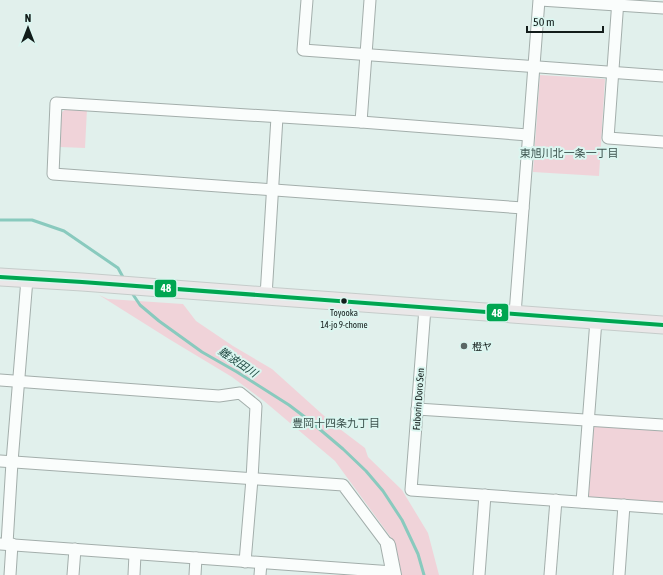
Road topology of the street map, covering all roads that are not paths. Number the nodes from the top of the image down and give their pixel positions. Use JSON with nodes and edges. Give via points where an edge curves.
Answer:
{"nodes":[{"id":1,"x":307,"y":0,"type":"edge"},
{"id":2,"x":370,"y":0,"type":"edge"},
{"id":3,"x":539,"y":0,"type":"edge"},
{"id":4,"x":617,"y":2,"type":"edge"},
{"id":5,"x":663,"y":8,"type":"edge"},
{"id":6,"x":366,"y":55,"type":"junction"},
{"id":7,"x":534,"y":66,"type":"junction"},
{"id":8,"x":612,"y":73,"type":"junction"},
{"id":9,"x":663,"y":76,"type":"edge"},
{"id":10,"x":277,"y":118,"type":"junction"},
{"id":11,"x":361,"y":122,"type":"junction"},
{"id":12,"x":528,"y":135,"type":"junction"},
{"id":13,"x":663,"y":142,"type":"edge"},
{"id":14,"x":273,"y":190,"type":"junction"},
{"id":15,"x":523,"y":208,"type":"junction"},
{"id":16,"x":0,"y":277,"type":"edge"},
{"id":17,"x":27,"y":279,"type":"junction"},
{"id":18,"x":266,"y":296,"type":"junction"},
{"id":19,"x":425,"y":308,"type":"junction"},
{"id":20,"x":515,"y":314,"type":"junction"},
{"id":21,"x":596,"y":320,"type":"junction"},
{"id":22,"x":663,"y":325,"type":"edge"},
{"id":23,"x":0,"y":380,"type":"edge"},
{"id":24,"x":19,"y":381,"type":"junction"},
{"id":25,"x":417,"y":409,"type":"junction"},
{"id":26,"x":588,"y":420,"type":"junction"},
{"id":27,"x":663,"y":425,"type":"edge"},
{"id":28,"x":0,"y":461,"type":"edge"},
{"id":29,"x":12,"y":462,"type":"junction"},
{"id":30,"x":252,"y":479,"type":"junction"},
{"id":31,"x":485,"y":495,"type":"junction"},
{"id":32,"x":556,"y":500,"type":"junction"},
{"id":33,"x":582,"y":502,"type":"junction"},
{"id":34,"x":624,"y":505,"type":"junction"},
{"id":35,"x":663,"y":508,"type":"edge"},
{"id":36,"x":6,"y":544,"type":"edge"},
{"id":37,"x":388,"y":545,"type":"joint"},
{"id":38,"x":75,"y":549,"type":"junction"},
{"id":39,"x":135,"y":554,"type":"junction"},
{"id":40,"x":196,"y":558,"type":"junction"},
{"id":41,"x":245,"y":562,"type":"junction"},
{"id":42,"x":261,"y":563,"type":"junction"},
{"id":43,"x":330,"y":571,"type":"edge"},
{"id":44,"x":394,"y":574,"type":"edge"},
{"id":45,"x":10,"y":575,"type":"edge"},
{"id":46,"x":73,"y":575,"type":"edge"},
{"id":47,"x":134,"y":575,"type":"edge"},
{"id":48,"x":195,"y":575,"type":"edge"},
{"id":49,"x":260,"y":575,"type":"edge"},
{"id":50,"x":479,"y":575,"type":"edge"},
{"id":51,"x":550,"y":575,"type":"edge"},
{"id":52,"x":619,"y":575,"type":"edge"}],
"edges":[{"from":1,"to":6,"type":"street","via":[[303,50]]},
{"from":2,"to":6,"type":"street"},
{"from":3,"to":4,"type":"street"},
{"from":3,"to":7,"type":"street"},
{"from":4,"to":5,"type":"street"},
{"from":4,"to":8,"type":"street"},
{"from":6,"to":7,"type":"street"},
{"from":6,"to":11,"type":"street"},
{"from":7,"to":8,"type":"street"},
{"from":7,"to":12,"type":"street"},
{"from":8,"to":9,"type":"street"},
{"from":8,"to":13,"type":"street","via":[[608,138]]},
{"from":10,"to":11,"type":"street"},
{"from":10,"to":14,"type":"street"},
{"from":10,"to":14,"type":"street","via":[[56,103],[53,174]]},
{"from":11,"to":12,"type":"street"},
{"from":12,"to":15,"type":"street"},
{"from":14,"to":15,"type":"street"},
{"from":14,"to":18,"type":"street"},
{"from":15,"to":20,"type":"street"},
{"from":16,"to":17,"type":"main road"},
{"from":17,"to":18,"type":"main road"},
{"from":17,"to":24,"type":"street"},
{"from":18,"to":19,"type":"main road"},
{"from":19,"to":20,"type":"main road"},
{"from":19,"to":25,"type":"street","name":"Fuborin Doro Sen"},
{"from":20,"to":21,"type":"main road"},
{"from":21,"to":22,"type":"main road"},
{"from":21,"to":26,"type":"street"},
{"from":23,"to":24,"type":"street"},
{"from":24,"to":29,"type":"street"},
{"from":24,"to":30,"type":"street","via":[[219,396],[240,393],[256,406]]},
{"from":25,"to":26,"type":"street"},
{"from":25,"to":31,"type":"street","name":"Fuborin Doro Sen","via":[[411,490]]},
{"from":26,"to":27,"type":"street"},
{"from":26,"to":33,"type":"street"},
{"from":28,"to":29,"type":"street"},
{"from":29,"to":30,"type":"street"},
{"from":29,"to":36,"type":"street"},
{"from":30,"to":37,"type":"street","via":[[343,485]]},
{"from":30,"to":41,"type":"street"},
{"from":31,"to":32,"type":"street"},
{"from":31,"to":50,"type":"street"},
{"from":32,"to":33,"type":"street"},
{"from":32,"to":51,"type":"street"},
{"from":33,"to":34,"type":"street"},
{"from":34,"to":35,"type":"street"},
{"from":34,"to":52,"type":"street"},
{"from":36,"to":38,"type":"street"},
{"from":36,"to":45,"type":"street"},
{"from":37,"to":44,"type":"street"},
{"from":38,"to":39,"type":"street"},
{"from":38,"to":46,"type":"street"},
{"from":39,"to":40,"type":"street"},
{"from":39,"to":47,"type":"street"},
{"from":40,"to":41,"type":"street"},
{"from":40,"to":48,"type":"street"},
{"from":41,"to":42,"type":"street"},
{"from":42,"to":43,"type":"street"},
{"from":42,"to":49,"type":"street"},
{"from":43,"to":44,"type":"street"}]}
